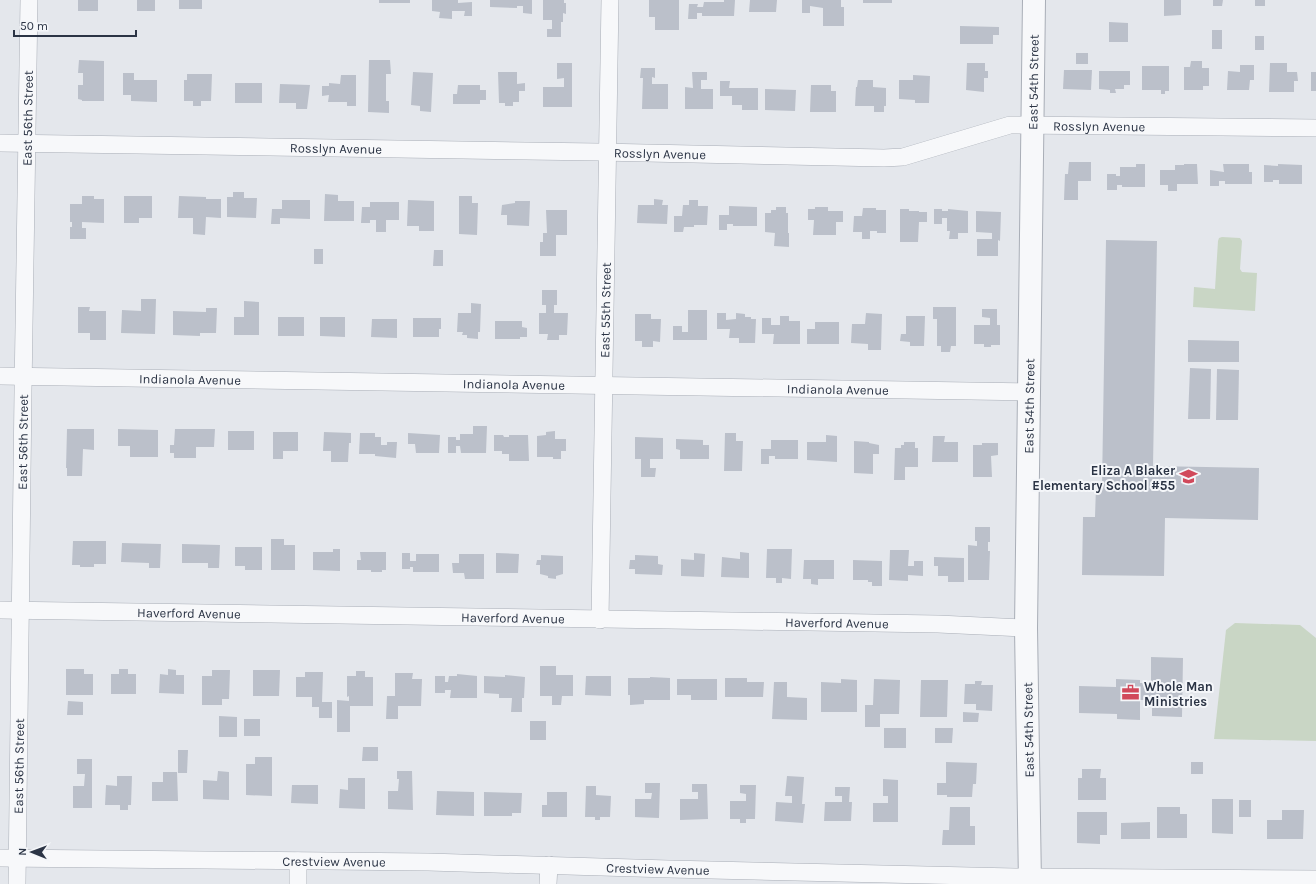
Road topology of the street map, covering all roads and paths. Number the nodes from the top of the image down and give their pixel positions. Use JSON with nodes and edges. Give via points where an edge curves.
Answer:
{"nodes":[{"id":1,"x":29,"y":0,"type":"edge"},
{"id":2,"x":610,"y":0,"type":"edge"},
{"id":3,"x":1034,"y":0,"type":"edge"},
{"id":4,"x":1032,"y":125,"type":"junction"},
{"id":5,"x":1316,"y":128,"type":"edge"},
{"id":6,"x":0,"y":143,"type":"edge"},
{"id":7,"x":27,"y":143,"type":"junction"},
{"id":8,"x":607,"y":152,"type":"junction"},
{"id":9,"x":0,"y":376,"type":"edge"},
{"id":10,"x":23,"y":376,"type":"junction"},
{"id":11,"x":604,"y":385,"type":"junction"},
{"id":12,"x":1029,"y":392,"type":"junction"},
{"id":13,"x":0,"y":610,"type":"edge"},
{"id":14,"x":20,"y":611,"type":"junction"},
{"id":15,"x":600,"y":620,"type":"junction"},
{"id":16,"x":1026,"y":628,"type":"junction"},
{"id":17,"x":0,"y":858,"type":"edge"},
{"id":18,"x":17,"y":858,"type":"junction"},
{"id":19,"x":298,"y":861,"type":"junction"},
{"id":20,"x":549,"y":865,"type":"junction"},
{"id":21,"x":790,"y":878,"type":"edge"},
{"id":22,"x":1316,"y":879,"type":"edge"},
{"id":23,"x":1030,"y":880,"type":"edge"},
{"id":24,"x":17,"y":884,"type":"edge"},
{"id":25,"x":298,"y":884,"type":"edge"},
{"id":26,"x":548,"y":884,"type":"edge"}],
"edges":[{"from":1,"to":7,"type":"street","name":"East 56th Street"},
{"from":2,"to":8,"type":"street","name":"East 55th Street"},
{"from":3,"to":4,"type":"street","name":"East 54th Street"},
{"from":4,"to":5,"type":"street","name":"Rosslyn Avenue"},
{"from":4,"to":8,"type":"street","name":"Rosslyn Avenue","via":[[1010,125],[894,158]]},
{"from":4,"to":12,"type":"street","name":"East 54th Street"},
{"from":6,"to":7,"type":"street","name":"Rosslyn Avenue"},
{"from":7,"to":8,"type":"street","name":"Rosslyn Avenue"},
{"from":7,"to":10,"type":"street","name":"East 56th Street"},
{"from":8,"to":11,"type":"street","name":"East 55th Street"},
{"from":9,"to":10,"type":"street","name":"Indianola Avenue"},
{"from":10,"to":11,"type":"street","name":"Indianola Avenue"},
{"from":10,"to":14,"type":"street","name":"East 56th Street"},
{"from":11,"to":12,"type":"street","name":"Indianola Avenue"},
{"from":11,"to":15,"type":"street","name":"East 55th Street"},
{"from":12,"to":16,"type":"street","name":"East 54th Street"},
{"from":13,"to":14,"type":"street","name":"Haverford Avenue"},
{"from":14,"to":15,"type":"street","name":"Haverford Avenue"},
{"from":14,"to":18,"type":"street","name":"East 56th Street"},
{"from":15,"to":16,"type":"street","name":"Haverford Avenue","via":[[938,624]]},
{"from":16,"to":23,"type":"street","name":"East 54th Street"},
{"from":17,"to":18,"type":"street","name":"Crestview Avenue"},
{"from":18,"to":19,"type":"street","name":"Crestview Avenue"},
{"from":18,"to":24,"type":"street","name":"East 56th Street"},
{"from":19,"to":20,"type":"street","name":"Crestview Avenue"},
{"from":19,"to":25,"type":"street"},
{"from":20,"to":21,"type":"street","name":"Crestview Avenue"},
{"from":20,"to":26,"type":"street"},
{"from":21,"to":23,"type":"street","name":"Crestview Avenue"},
{"from":22,"to":23,"type":"street","name":"Crestview Avenue"}]}
